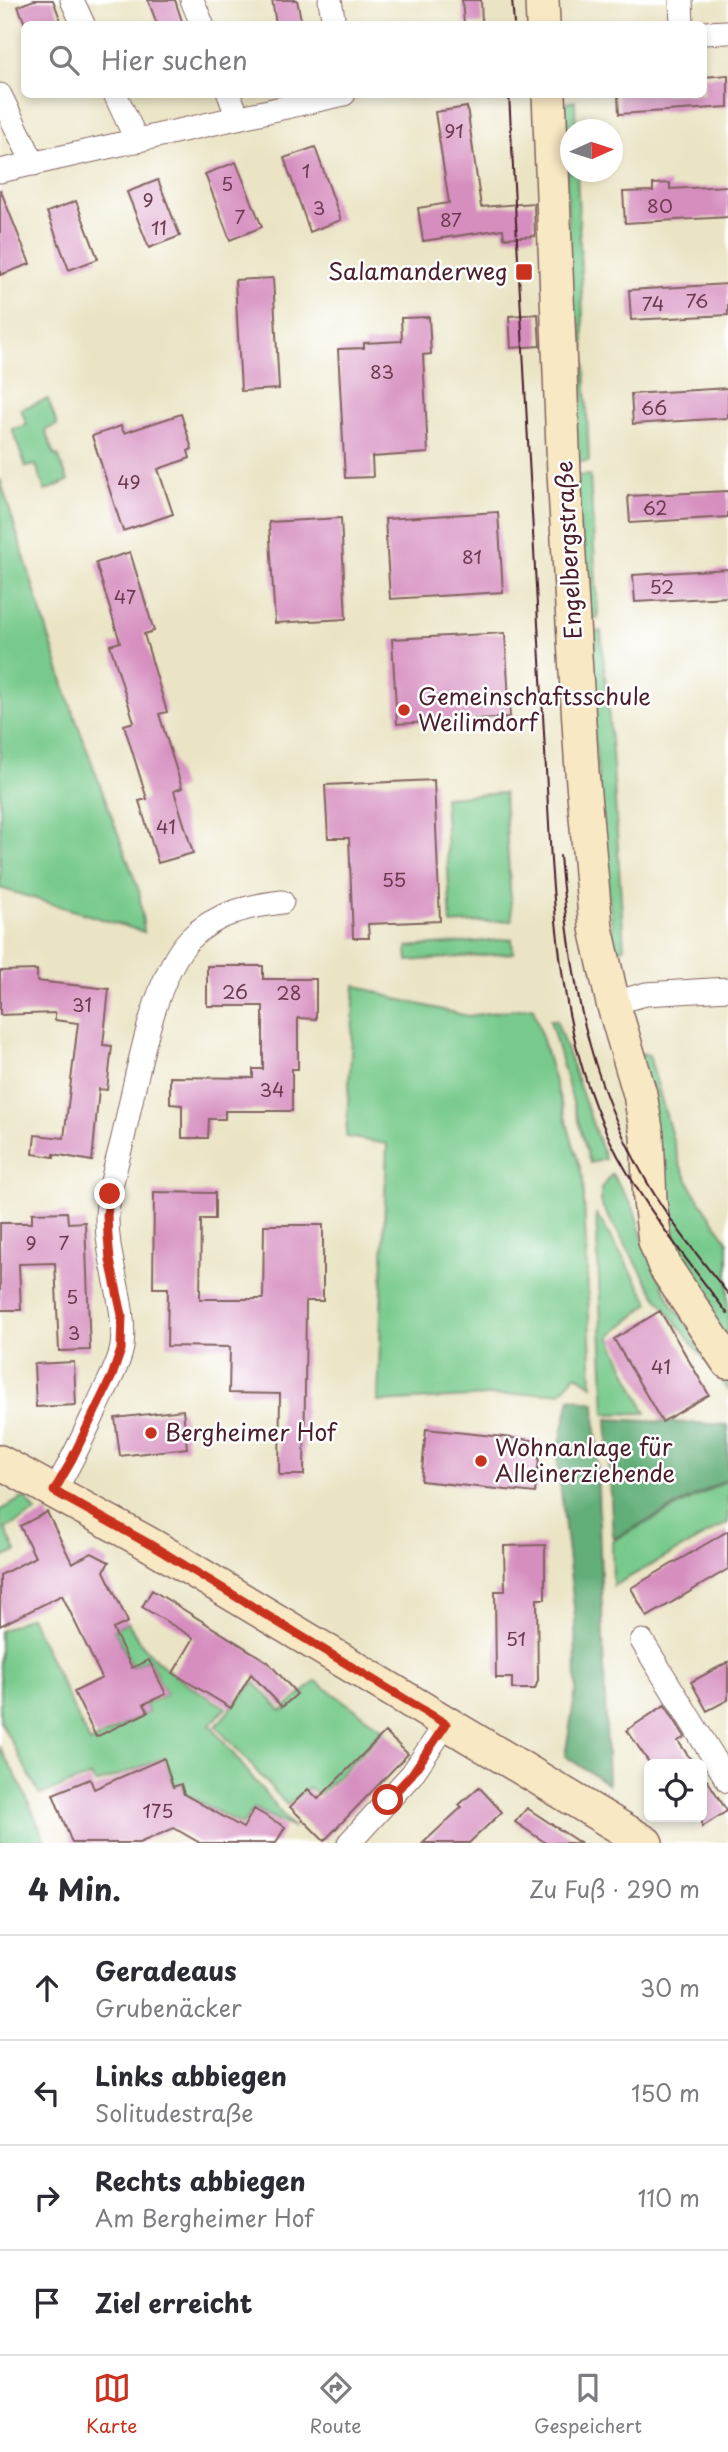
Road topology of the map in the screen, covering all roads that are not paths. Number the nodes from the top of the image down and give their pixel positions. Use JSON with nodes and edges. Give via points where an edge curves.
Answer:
{"nodes":[{"id":1,"x":72,"y":0,"type":"edge"},
{"id":2,"x":192,"y":0,"type":"edge"},
{"id":3,"x":330,"y":0,"type":"edge"},
{"id":4,"x":542,"y":0,"type":"edge"},
{"id":5,"x":681,"y":0,"type":"edge"},
{"id":6,"x":82,"y":21,"type":"edge"},
{"id":7,"x":201,"y":21,"type":"edge"},
{"id":8,"x":334,"y":21,"type":"edge"},
{"id":9,"x":543,"y":21,"type":"edge"},
{"id":10,"x":682,"y":21,"type":"edge"},
{"id":11,"x":728,"y":32,"type":"edge"},
{"id":12,"x":707,"y":33,"type":"edge"},
{"id":13,"x":0,"y":95,"type":"edge"},
{"id":14,"x":117,"y":98,"type":"edge"},
{"id":15,"x":230,"y":98,"type":"edge"},
{"id":16,"x":326,"y":98,"type":"edge"},
{"id":17,"x":549,"y":98,"type":"edge"},
{"id":18,"x":238,"y":118,"type":"junction"},
{"id":19,"x":137,"y":141,"type":"junction"},
{"id":20,"x":34,"y":164,"type":"junction"},
{"id":21,"x":0,"y":171,"type":"edge"},
{"id":22,"x":282,"y":902,"type":"dead end"},
{"id":23,"x":728,"y":989,"type":"edge"},
{"id":24,"x":613,"y":1003,"type":"junction"},
{"id":25,"x":728,"y":1362,"type":"edge"},
{"id":26,"x":0,"y":1462,"type":"edge"},
{"id":27,"x":54,"y":1491,"type":"junction"},
{"id":28,"x":642,"y":1641,"type":"dead end"},
{"id":29,"x":446,"y":1724,"type":"junction"},
{"id":30,"x":728,"y":1781,"type":"edge"},
{"id":31,"x":349,"y":1843,"type":"edge"},
{"id":32,"x":646,"y":1843,"type":"edge"}],
"edges":[{"from":1,"to":6,"type":"street"},
{"from":2,"to":7,"type":"street"},
{"from":3,"to":8,"type":"street"},
{"from":4,"to":9,"type":"main road"},
{"from":5,"to":10,"type":"street"},
{"from":11,"to":12,"type":"street"},
{"from":13,"to":20,"type":"street"},
{"from":14,"to":19,"type":"street"},
{"from":15,"to":18,"type":"street"},
{"from":16,"to":18,"type":"street"},
{"from":17,"to":24,"type":"main road","name":"Engelbergstraße","via":[[582,772],[596,928]]},
{"from":18,"to":19,"type":"street"},
{"from":19,"to":20,"type":"street"},
{"from":20,"to":21,"type":"street"},
{"from":22,"to":27,"type":"street","via":[[230,913],[190,939],[156,1002],[107,1215],[110,1260],[122,1315],[121,1350]]},
{"from":23,"to":24,"type":"street","via":[[646,994]]},
{"from":24,"to":25,"type":"main road","name":"Engelbergstraße","via":[[640,1094],[655,1241],[665,1267]]},
{"from":26,"to":27,"type":"main road"},
{"from":27,"to":29,"type":"main road"},
{"from":28,"to":30,"type":"street"},
{"from":29,"to":31,"type":"street","via":[[412,1774]]},
{"from":29,"to":32,"type":"main road"}]}
